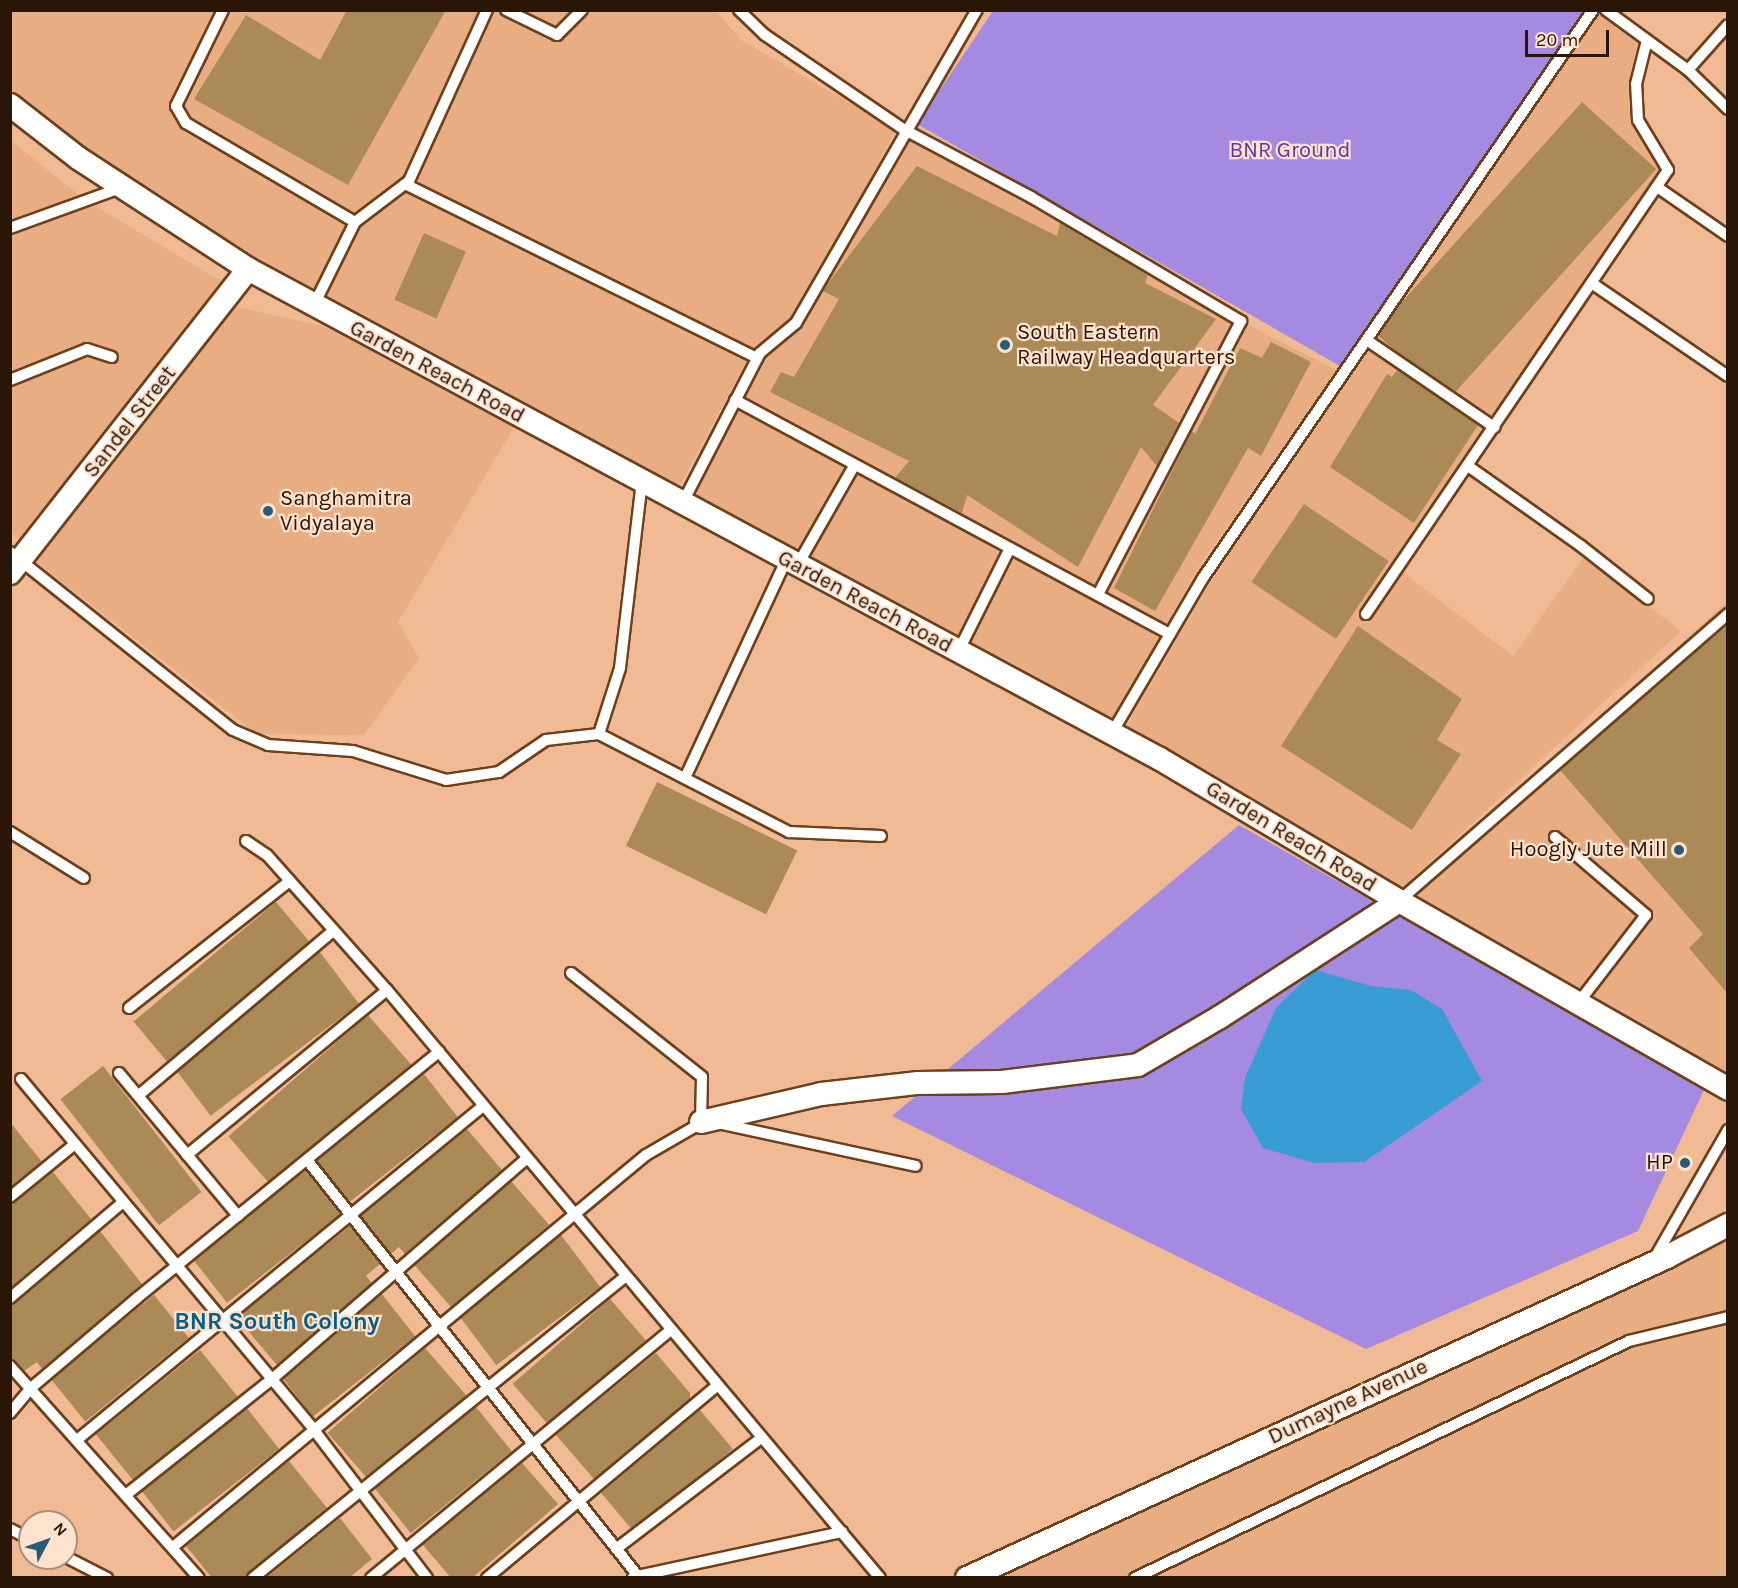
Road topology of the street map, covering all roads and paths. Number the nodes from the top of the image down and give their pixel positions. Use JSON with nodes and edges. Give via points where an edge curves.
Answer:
{"nodes":[{"id":1,"x":224,"y":10,"type":"edge"},
{"id":2,"x":487,"y":10,"type":"edge"},
{"id":3,"x":506,"y":10,"type":"edge"},
{"id":4,"x":582,"y":10,"type":"edge"},
{"id":5,"x":739,"y":10,"type":"edge"},
{"id":6,"x":977,"y":10,"type":"edge"},
{"id":7,"x":1593,"y":10,"type":"edge"},
{"id":8,"x":1606,"y":10,"type":"edge"},
{"id":9,"x":1728,"y":25,"type":"edge"},
{"id":10,"x":1647,"y":40,"type":"junction"},
{"id":11,"x":1688,"y":70,"type":"junction"},
{"id":12,"x":10,"y":105,"type":"edge"},
{"id":13,"x":1728,"y":110,"type":"edge"},
{"id":14,"x":905,"y":130,"type":"junction"},
{"id":15,"x":405,"y":184,"type":"junction"},
{"id":16,"x":123,"y":187,"type":"junction"},
{"id":17,"x":1657,"y":187,"type":"junction"},
{"id":18,"x":355,"y":222,"type":"junction"},
{"id":19,"x":10,"y":228,"type":"edge"},
{"id":20,"x":1728,"y":237,"type":"edge"},
{"id":21,"x":248,"y":269,"type":"junction"},
{"id":22,"x":1593,"y":284,"type":"junction"},
{"id":23,"x":314,"y":305,"type":"junction"},
{"id":24,"x":1368,"y":341,"type":"junction"},
{"id":25,"x":112,"y":357,"type":"dead end"},
{"id":26,"x":757,"y":358,"type":"junction"},
{"id":27,"x":1728,"y":376,"type":"edge"},
{"id":28,"x":10,"y":380,"type":"edge"},
{"id":29,"x":735,"y":400,"type":"junction"},
{"id":30,"x":1494,"y":427,"type":"junction"},
{"id":31,"x":854,"y":466,"type":"junction"},
{"id":32,"x":1467,"y":466,"type":"junction"},
{"id":33,"x":642,"y":482,"type":"junction"},
{"id":34,"x":682,"y":504,"type":"junction"},
{"id":35,"x":1010,"y":548,"type":"junction"},
{"id":36,"x":14,"y":562,"type":"edge"},
{"id":37,"x":791,"y":563,"type":"junction"},
{"id":38,"x":1098,"y":595,"type":"junction"},
{"id":39,"x":1648,"y":599,"type":"dead end"},
{"id":40,"x":1366,"y":614,"type":"dead end"},
{"id":41,"x":1728,"y":614,"type":"edge"},
{"id":42,"x":1170,"y":634,"type":"junction"},
{"id":43,"x":958,"y":652,"type":"junction"},
{"id":44,"x":599,"y":734,"type":"junction"},
{"id":45,"x":1112,"y":734,"type":"junction"},
{"id":46,"x":685,"y":778,"type":"junction"},
{"id":47,"x":10,"y":832,"type":"edge"},
{"id":48,"x":881,"y":836,"type":"dead end"},
{"id":49,"x":1555,"y":837,"type":"dead end"},
{"id":50,"x":246,"y":841,"type":"dead end"},
{"id":51,"x":84,"y":878,"type":"dead end"},
{"id":52,"x":290,"y":881,"type":"junction"},
{"id":53,"x":1399,"y":901,"type":"junction"},
{"id":54,"x":334,"y":930,"type":"junction"},
{"id":55,"x":571,"y":973,"type":"dead end"},
{"id":56,"x":387,"y":990,"type":"junction"},
{"id":57,"x":1579,"y":1002,"type":"junction"},
{"id":58,"x":129,"y":1008,"type":"dead end"},
{"id":59,"x":439,"y":1052,"type":"junction"},
{"id":60,"x":119,"y":1073,"type":"dead end"},
{"id":61,"x":21,"y":1079,"type":"dead end"},
{"id":62,"x":1728,"y":1089,"type":"edge"},
{"id":63,"x":139,"y":1095,"type":"junction"},
{"id":64,"x":483,"y":1106,"type":"junction"},
{"id":65,"x":701,"y":1122,"type":"junction"},
{"id":66,"x":1728,"y":1130,"type":"edge"},
{"id":67,"x":75,"y":1144,"type":"junction"},
{"id":68,"x":187,"y":1155,"type":"junction"},
{"id":69,"x":527,"y":1158,"type":"junction"},
{"id":70,"x":307,"y":1160,"type":"junction"},
{"id":71,"x":916,"y":1166,"type":"dead end"},
{"id":72,"x":10,"y":1197,"type":"edge"},
{"id":73,"x":123,"y":1203,"type":"junction"},
{"id":74,"x":350,"y":1214,"type":"junction"},
{"id":75,"x":573,"y":1214,"type":"junction"},
{"id":76,"x":238,"y":1216,"type":"junction"},
{"id":77,"x":1728,"y":1225,"type":"edge"},
{"id":78,"x":1652,"y":1264,"type":"junction"},
{"id":79,"x":176,"y":1267,"type":"junction"},
{"id":80,"x":396,"y":1272,"type":"junction"},
{"id":81,"x":625,"y":1277,"type":"junction"},
{"id":82,"x":10,"y":1298,"type":"edge"},
{"id":83,"x":1728,"y":1317,"type":"edge"},
{"id":84,"x":221,"y":1318,"type":"junction"},
{"id":85,"x":439,"y":1326,"type":"junction"},
{"id":86,"x":670,"y":1331,"type":"junction"},
{"id":87,"x":10,"y":1366,"type":"edge"},
{"id":88,"x":271,"y":1380,"type":"junction"},
{"id":89,"x":717,"y":1386,"type":"junction"},
{"id":90,"x":487,"y":1387,"type":"junction"},
{"id":91,"x":30,"y":1388,"type":"junction"},
{"id":92,"x":10,"y":1413,"type":"edge"},
{"id":93,"x":314,"y":1430,"type":"junction"},
{"id":94,"x":761,"y":1438,"type":"junction"},
{"id":95,"x":77,"y":1440,"type":"junction"},
{"id":96,"x":533,"y":1445,"type":"junction"},
{"id":97,"x":358,"y":1489,"type":"junction"},
{"id":98,"x":127,"y":1494,"type":"junction"},
{"id":99,"x":579,"y":1502,"type":"junction"},
{"id":100,"x":842,"y":1532,"type":"junction"},
{"id":101,"x":173,"y":1547,"type":"junction"},
{"id":102,"x":616,"y":1549,"type":"junction"},
{"id":103,"x":405,"y":1550,"type":"junction"},
{"id":104,"x":78,"y":1563,"type":"edge"},
{"id":105,"x":634,"y":1577,"type":"edge"},
{"id":106,"x":107,"y":1578,"type":"edge"},
{"id":107,"x":199,"y":1578,"type":"edge"},
{"id":108,"x":253,"y":1578,"type":"edge"},
{"id":109,"x":371,"y":1578,"type":"edge"},
{"id":110,"x":427,"y":1578,"type":"edge"},
{"id":111,"x":487,"y":1578,"type":"edge"},
{"id":112,"x":880,"y":1578,"type":"edge"},
{"id":113,"x":967,"y":1578,"type":"edge"},
{"id":114,"x":1136,"y":1578,"type":"edge"}],
"edges":[{"from":1,"to":18,"type":"lane","via":[[176,105],[186,123]]},
{"from":2,"to":15,"type":"lane"},
{"from":3,"to":4,"type":"lane","via":[[557,35]]},
{"from":5,"to":14,"type":"lane","via":[[765,35]]},
{"from":6,"to":14,"type":"lane"},
{"from":7,"to":24,"type":"lane"},
{"from":8,"to":10,"type":"lane"},
{"from":9,"to":11,"type":"lane"},
{"from":10,"to":11,"type":"lane"},
{"from":10,"to":17,"type":"lane","via":[[1636,84],[1638,120],[1668,170]]},
{"from":11,"to":13,"type":"lane"},
{"from":12,"to":16,"type":"street","name":"Garden Reach Road"},
{"from":14,"to":26,"type":"lane","via":[[796,323]]},
{"from":14,"to":38,"type":"lane","via":[[1031,197],[1241,321]]},
{"from":15,"to":18,"type":"lane"},
{"from":15,"to":26,"type":"lane"},
{"from":16,"to":19,"type":"lane"},
{"from":16,"to":21,"type":"street","name":"Garden Reach Road"},
{"from":17,"to":20,"type":"lane"},
{"from":17,"to":22,"type":"lane"},
{"from":18,"to":23,"type":"lane"},
{"from":21,"to":23,"type":"street","name":"Garden Reach Road"},
{"from":21,"to":36,"type":"street","name":"Sandel Street"},
{"from":22,"to":27,"type":"lane"},
{"from":22,"to":30,"type":"lane"},
{"from":23,"to":33,"type":"street","name":"Garden Reach Road"},
{"from":24,"to":30,"type":"lane"},
{"from":24,"to":42,"type":"lane","via":[[1203,578]]},
{"from":25,"to":28,"type":"lane","via":[[87,349]]},
{"from":26,"to":29,"type":"lane"},
{"from":29,"to":31,"type":"lane"},
{"from":29,"to":34,"type":"lane"},
{"from":30,"to":32,"type":"lane"},
{"from":31,"to":35,"type":"lane"},
{"from":31,"to":37,"type":"lane"},
{"from":32,"to":39,"type":"lane","via":[[1581,546]]},
{"from":32,"to":40,"type":"lane"},
{"from":33,"to":34,"type":"street","name":"Garden Reach Road"},
{"from":33,"to":44,"type":"lane","via":[[620,668]]},
{"from":34,"to":37,"type":"street","name":"Garden Reach Road"},
{"from":35,"to":38,"type":"lane"},
{"from":35,"to":43,"type":"lane"},
{"from":36,"to":44,"type":"lane","via":[[234,730],[268,745],[353,751],[447,780],[499,772],[546,740]]},
{"from":37,"to":43,"type":"street","name":"Garden Reach Road"},
{"from":37,"to":46,"type":"lane"},
{"from":38,"to":42,"type":"lane"},
{"from":41,"to":53,"type":"lane"},
{"from":42,"to":45,"type":"lane"},
{"from":43,"to":45,"type":"street","name":"Garden Reach Road"},
{"from":44,"to":46,"type":"lane"},
{"from":45,"to":53,"type":"street","name":"Garden Reach Road"},
{"from":46,"to":48,"type":"lane","via":[[789,832]]},
{"from":47,"to":51,"type":"lane"},
{"from":49,"to":57,"type":"lane","via":[[1646,915]]},
{"from":50,"to":52,"type":"lane","via":[[267,855]]},
{"from":52,"to":54,"type":"lane"},
{"from":52,"to":58,"type":"lane"},
{"from":53,"to":57,"type":"street","name":"Garden Reach Road"},
{"from":53,"to":65,"type":"street","via":[[1138,1065],[1002,1082],[918,1083],[821,1094]]},
{"from":54,"to":56,"type":"lane"},
{"from":54,"to":63,"type":"lane"},
{"from":55,"to":65,"type":"lane","via":[[702,1077]]},
{"from":56,"to":59,"type":"lane"},
{"from":56,"to":68,"type":"lane"},
{"from":57,"to":62,"type":"street","name":"Garden Reach Road"},
{"from":59,"to":64,"type":"lane"},
{"from":59,"to":70,"type":"lane"},
{"from":60,"to":63,"type":"lane"},
{"from":61,"to":67,"type":"lane"},
{"from":63,"to":68,"type":"lane"},
{"from":64,"to":69,"type":"lane"},
{"from":64,"to":74,"type":"lane"},
{"from":65,"to":71,"type":"lane","via":[[749,1128]]},
{"from":65,"to":75,"type":"lane","via":[[646,1155]]},
{"from":66,"to":78,"type":"lane"},
{"from":67,"to":72,"type":"lane"},
{"from":67,"to":73,"type":"lane"},
{"from":68,"to":76,"type":"lane"},
{"from":69,"to":75,"type":"lane"},
{"from":69,"to":80,"type":"lane"},
{"from":70,"to":74,"type":"lane"},
{"from":70,"to":76,"type":"lane"},
{"from":73,"to":79,"type":"lane"},
{"from":73,"to":82,"type":"lane"},
{"from":74,"to":80,"type":"lane"},
{"from":74,"to":84,"type":"lane"},
{"from":75,"to":81,"type":"lane"},
{"from":75,"to":85,"type":"lane"},
{"from":76,"to":79,"type":"lane"},
{"from":77,"to":78,"type":"street","name":"Dumayne Avenue"},
{"from":78,"to":113,"type":"street","name":"Dumayne Avenue"},
{"from":79,"to":84,"type":"lane"},
{"from":79,"to":91,"type":"lane"},
{"from":80,"to":85,"type":"lane"},
{"from":80,"to":88,"type":"lane"},
{"from":81,"to":86,"type":"lane"},
{"from":81,"to":90,"type":"lane"},
{"from":83,"to":114,"type":"lane","via":[[1629,1341]]},
{"from":84,"to":88,"type":"lane"},
{"from":84,"to":95,"type":"lane"},
{"from":85,"to":90,"type":"lane"},
{"from":85,"to":93,"type":"lane"},
{"from":86,"to":89,"type":"lane"},
{"from":86,"to":96,"type":"lane"},
{"from":87,"to":91,"type":"lane"},
{"from":88,"to":93,"type":"lane"},
{"from":88,"to":98,"type":"lane"},
{"from":89,"to":94,"type":"lane"},
{"from":89,"to":99,"type":"lane"},
{"from":90,"to":96,"type":"lane"},
{"from":90,"to":97,"type":"lane"},
{"from":91,"to":92,"type":"lane"},
{"from":91,"to":95,"type":"lane"},
{"from":93,"to":97,"type":"lane"},
{"from":93,"to":101,"type":"lane"},
{"from":94,"to":100,"type":"lane"},
{"from":94,"to":102,"type":"lane"},
{"from":95,"to":98,"type":"lane"},
{"from":96,"to":99,"type":"lane"},
{"from":96,"to":103,"type":"lane"},
{"from":97,"to":103,"type":"lane"},
{"from":97,"to":108,"type":"lane"},
{"from":98,"to":101,"type":"lane"},
{"from":99,"to":102,"type":"lane"},
{"from":99,"to":111,"type":"lane"},
{"from":100,"to":105,"type":"lane"},
{"from":100,"to":112,"type":"lane"},
{"from":101,"to":107,"type":"lane"},
{"from":102,"to":105,"type":"lane"},
{"from":103,"to":109,"type":"lane"},
{"from":103,"to":110,"type":"lane"},
{"from":104,"to":106,"type":"lane"}]}
